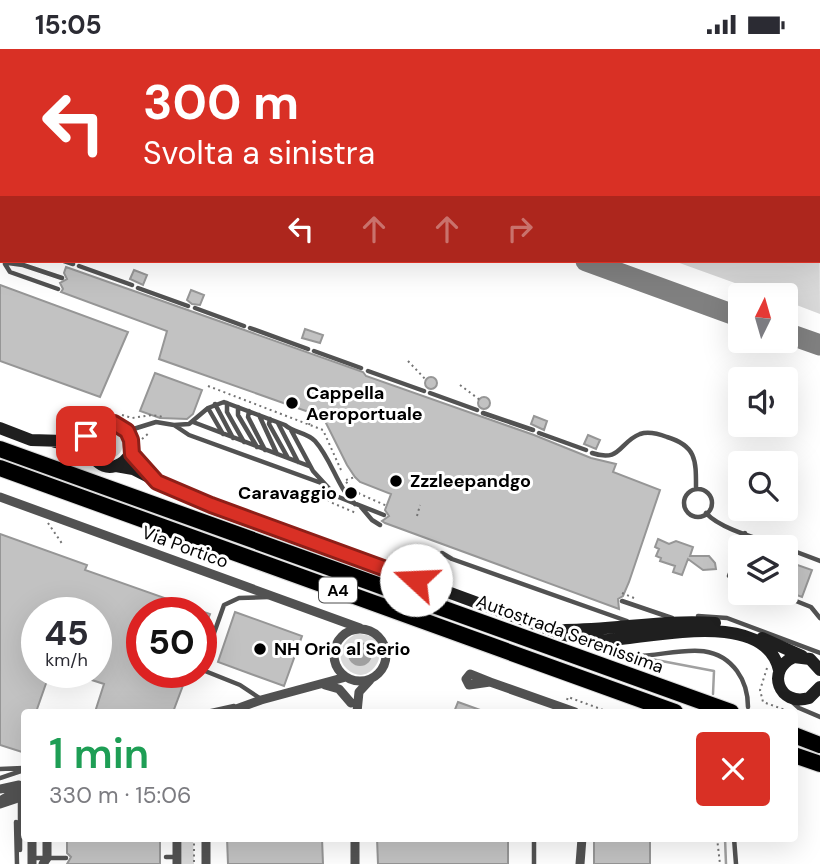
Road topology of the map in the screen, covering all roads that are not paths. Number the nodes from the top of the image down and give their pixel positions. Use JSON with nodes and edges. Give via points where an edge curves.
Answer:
{"nodes":[{"id":1,"x":6,"y":263,"type":"edge"},
{"id":2,"x":70,"y":263,"type":"edge"},
{"id":3,"x":73,"y":264,"type":"dead end"},
{"id":4,"x":79,"y":266,"type":"dead end"},
{"id":5,"x":62,"y":278,"type":"dead end"},
{"id":6,"x":132,"y":285,"type":"dead end"},
{"id":7,"x":138,"y":288,"type":"dead end"},
{"id":8,"x":58,"y":289,"type":"dead end"},
{"id":9,"x":188,"y":306,"type":"dead end"},
{"id":10,"x":195,"y":308,"type":"dead end"},
{"id":11,"x":308,"y":349,"type":"dead end"},
{"id":12,"x":314,"y":351,"type":"dead end"},
{"id":13,"x":361,"y":368,"type":"dead end"},
{"id":14,"x":368,"y":371,"type":"dead end"},
{"id":15,"x":227,"y":403,"type":"junction"},
{"id":16,"x":215,"y":404,"type":"junction"},
{"id":17,"x":238,"y":407,"type":"junction"},
{"id":18,"x":208,"y":408,"type":"junction"},
{"id":19,"x":248,"y":411,"type":"junction"},
{"id":20,"x":259,"y":414,"type":"junction"},
{"id":21,"x":270,"y":418,"type":"junction"},
{"id":22,"x":277,"y":421,"type":"junction"},
{"id":23,"x":192,"y":422,"type":"junction"},
{"id":24,"x":174,"y":425,"type":"junction"},
{"id":25,"x":0,"y":428,"type":"edge"},
{"id":26,"x":290,"y":429,"type":"junction"},
{"id":27,"x":127,"y":431,"type":"junction"},
{"id":28,"x":533,"y":431,"type":"dead end"},
{"id":29,"x":90,"y":433,"type":"junction"},
{"id":30,"x":539,"y":433,"type":"dead end"},
{"id":31,"x":223,"y":434,"type":"junction"},
{"id":32,"x":233,"y":439,"type":"junction"},
{"id":33,"x":55,"y":442,"type":"junction"},
{"id":34,"x":245,"y":443,"type":"junction"},
{"id":35,"x":131,"y":448,"type":"junction"},
{"id":36,"x":257,"y":448,"type":"junction"},
{"id":37,"x":0,"y":449,"type":"edge"},
{"id":38,"x":586,"y":450,"type":"dead end"},
{"id":39,"x":265,"y":451,"type":"junction"},
{"id":40,"x":592,"y":453,"type":"dead end"},
{"id":41,"x":278,"y":455,"type":"junction"},
{"id":42,"x":90,"y":456,"type":"junction"},
{"id":43,"x":288,"y":459,"type":"junction"},
{"id":44,"x":298,"y":463,"type":"junction"},
{"id":45,"x":116,"y":466,"type":"junction"},
{"id":46,"x":311,"y":467,"type":"junction"},
{"id":47,"x":0,"y":468,"type":"edge"},
{"id":48,"x":157,"y":482,"type":"junction"},
{"id":49,"x":324,"y":484,"type":"junction"},
{"id":50,"x":696,"y":489,"type":"junction"},
{"id":51,"x":0,"y":497,"type":"edge"},
{"id":52,"x":358,"y":506,"type":"junction"},
{"id":53,"x":706,"y":513,"type":"junction"},
{"id":54,"x":384,"y":515,"type":"dead end"},
{"id":55,"x":380,"y":525,"type":"dead end"},
{"id":56,"x":745,"y":533,"type":"joint"},
{"id":57,"x":750,"y":535,"type":"edge"},
{"id":58,"x":442,"y":553,"type":"dead end"},
{"id":59,"x":798,"y":553,"type":"edge"},
{"id":60,"x":820,"y":561,"type":"edge"},
{"id":61,"x":277,"y":597,"type":"junction"},
{"id":62,"x":622,"y":601,"type":"dead end"},
{"id":63,"x":798,"y":602,"type":"edge"},
{"id":64,"x":673,"y":618,"type":"junction"},
{"id":65,"x":820,"y":618,"type":"edge"},
{"id":66,"x":217,"y":623,"type":"edge"},
{"id":67,"x":359,"y":628,"type":"junction"},
{"id":68,"x":555,"y":629,"type":"junction"},
{"id":69,"x":596,"y":643,"type":"junction"},
{"id":70,"x":815,"y":660,"type":"edge"},
{"id":71,"x":773,"y":669,"type":"junction"},
{"id":72,"x":217,"y":676,"type":"edge"},
{"id":73,"x":346,"y":677,"type":"junction"},
{"id":74,"x":371,"y":679,"type":"junction"},
{"id":75,"x":490,"y":682,"type":"dead end"},
{"id":76,"x":320,"y":684,"type":"junction"},
{"id":77,"x":820,"y":687,"type":"edge"},
{"id":78,"x":787,"y":696,"type":"junction"},
{"id":79,"x":261,"y":700,"type":"junction"},
{"id":80,"x":248,"y":705,"type":"junction"},
{"id":81,"x":351,"y":707,"type":"edge"},
{"id":82,"x":748,"y":707,"type":"dead end"},
{"id":83,"x":218,"y":709,"type":"edge"},
{"id":84,"x":237,"y":709,"type":"edge"},
{"id":85,"x":357,"y":709,"type":"edge"},
{"id":86,"x":566,"y":709,"type":"edge"},
{"id":87,"x":667,"y":709,"type":"edge"},
{"id":88,"x":723,"y":709,"type":"edge"},
{"id":89,"x":820,"y":717,"type":"edge"},
{"id":90,"x":798,"y":737,"type":"edge"},
{"id":91,"x":820,"y":745,"type":"edge"},
{"id":92,"x":798,"y":756,"type":"edge"},
{"id":93,"x":820,"y":764,"type":"edge"},
{"id":94,"x":0,"y":769,"type":"edge"},
{"id":95,"x":21,"y":769,"type":"edge"},
{"id":96,"x":21,"y":770,"type":"edge"},
{"id":97,"x":0,"y":778,"type":"edge"},
{"id":98,"x":21,"y":786,"type":"edge"},
{"id":99,"x":21,"y":787,"type":"edge"},
{"id":100,"x":0,"y":789,"type":"edge"},
{"id":101,"x":21,"y":797,"type":"edge"},
{"id":102,"x":0,"y":803,"type":"edge"},
{"id":103,"x":16,"y":822,"type":"dead end"},
{"id":104,"x":21,"y":824,"type":"edge"},
{"id":105,"x":32,"y":842,"type":"edge"},
{"id":106,"x":47,"y":842,"type":"edge"},
{"id":107,"x":177,"y":842,"type":"edge"},
{"id":108,"x":205,"y":842,"type":"edge"},
{"id":109,"x":355,"y":842,"type":"edge"},
{"id":110,"x":534,"y":842,"type":"edge"},
{"id":111,"x":576,"y":842,"type":"edge"},
{"id":112,"x":582,"y":842,"type":"edge"},
{"id":113,"x":735,"y":842,"type":"edge"},
{"id":114,"x":20,"y":850,"type":"dead end"},
{"id":115,"x":166,"y":857,"type":"dead end"},
{"id":116,"x":66,"y":859,"type":"dead end"},
{"id":117,"x":177,"y":860,"type":"edge"},
{"id":118,"x":580,"y":860,"type":"edge"},
{"id":119,"x":32,"y":861,"type":"edge"},
{"id":120,"x":45,"y":861,"type":"edge"},
{"id":121,"x":17,"y":864,"type":"edge"},
{"id":122,"x":206,"y":864,"type":"edge"},
{"id":123,"x":355,"y":864,"type":"edge"},
{"id":124,"x":534,"y":864,"type":"edge"},
{"id":125,"x":736,"y":864,"type":"edge"}],
"edges":[{"from":1,"to":5,"type":"lane"},
{"from":1,"to":8,"type":"lane","via":[[10,272]]},
{"from":2,"to":3,"type":"lane"},
{"from":4,"to":6,"type":"lane"},
{"from":7,"to":9,"type":"lane"},
{"from":10,"to":11,"type":"lane"},
{"from":12,"to":13,"type":"lane"},
{"from":14,"to":28,"type":"lane"},
{"from":15,"to":16,"type":"lane"},
{"from":15,"to":17,"type":"lane"},
{"from":15,"to":34,"type":"lane","via":[[227,412]]},
{"from":16,"to":18,"type":"lane"},
{"from":16,"to":32,"type":"lane"},
{"from":17,"to":19,"type":"lane"},
{"from":17,"to":36,"type":"lane"},
{"from":18,"to":23,"type":"lane"},
{"from":18,"to":31,"type":"lane"},
{"from":19,"to":20,"type":"lane"},
{"from":19,"to":39,"type":"lane"},
{"from":20,"to":21,"type":"lane"},
{"from":20,"to":41,"type":"lane"},
{"from":21,"to":22,"type":"lane"},
{"from":21,"to":43,"type":"lane"},
{"from":22,"to":26,"type":"lane"},
{"from":22,"to":44,"type":"lane"},
{"from":23,"to":24,"type":"lane"},
{"from":23,"to":31,"type":"lane"},
{"from":24,"to":27,"type":"lane","via":[[156,422]]},
{"from":24,"to":49,"type":"lane","via":[[189,435]]},
{"from":25,"to":33,"type":"main road","via":[[31,440]]},
{"from":26,"to":46,"type":"lane"},
{"from":26,"to":52,"type":"lane","via":[[313,439],[345,494]]},
{"from":27,"to":29,"type":"main road","via":[[106,422]]},
{"from":27,"to":35,"type":"main road"},
{"from":29,"to":33,"type":"main road"},
{"from":29,"to":42,"type":"main road"},
{"from":30,"to":38,"type":"lane"},
{"from":31,"to":32,"type":"lane"},
{"from":32,"to":34,"type":"lane"},
{"from":33,"to":42,"type":"main road","via":[[79,447]]},
{"from":34,"to":36,"type":"lane"},
{"from":35,"to":45,"type":"main road"},
{"from":35,"to":48,"type":"main road"},
{"from":36,"to":39,"type":"lane"},
{"from":37,"to":88,"type":"highway","name":"Autostrada Serenissima","number":"A4"},
{"from":39,"to":41,"type":"lane"},
{"from":40,"to":50,"type":"lane","via":[[613,455],[646,433],[680,441],[694,456]]},
{"from":41,"to":43,"type":"lane"},
{"from":42,"to":45,"type":"main road","via":[[101,465]]},
{"from":43,"to":44,"type":"lane"},
{"from":44,"to":46,"type":"lane"},
{"from":45,"to":48,"type":"main road"},
{"from":46,"to":49,"type":"lane"},
{"from":47,"to":87,"type":"highway","number":"A4"},
{"from":48,"to":68,"type":"main road"},
{"from":49,"to":52,"type":"lane","via":[[342,500]]},
{"from":50,"to":53,"type":"lane","via":[[710,496]]},
{"from":50,"to":53,"type":"lane","via":[[686,494],[684,507],[694,516]]},
{"from":51,"to":61,"type":"street","name":"Via Portico"},
{"from":52,"to":54,"type":"lane"},
{"from":52,"to":55,"type":"lane"},
{"from":53,"to":56,"type":"lane"},
{"from":56,"to":57,"type":"lane"},
{"from":58,"to":64,"type":"lane","via":[[624,621]]},
{"from":59,"to":60,"type":"lane"},
{"from":61,"to":66,"type":"lane","via":[[239,598],[224,605]]},
{"from":61,"to":67,"type":"street","name":"Via Portico"},
{"from":62,"to":64,"type":"lane"},
{"from":63,"to":65,"type":"lane","via":[[811,607]]},
{"from":64,"to":70,"type":"lane","via":[[727,618]]},
{"from":67,"to":73,"type":"street","via":[[343,635],[334,650],[336,666]]},
{"from":67,"to":74,"type":"street","via":[[375,633],[386,649],[382,670]]},
{"from":68,"to":69,"type":"main road"},
{"from":68,"to":70,"type":"main road","via":[[726,624]]},
{"from":69,"to":71,"type":"main road","via":[[725,631],[768,648],[775,657]]},
{"from":69,"to":82,"type":"lane","via":[[613,654],[632,657],[695,650],[713,653],[729,662],[741,677]]},
{"from":70,"to":71,"type":"main road","via":[[787,660]]},
{"from":71,"to":78,"type":"main road"},
{"from":72,"to":79,"type":"lane"},
{"from":73,"to":74,"type":"street"},
{"from":73,"to":76,"type":"street"},
{"from":73,"to":81,"type":"street"},
{"from":74,"to":85,"type":"street","via":[[359,692]]},
{"from":75,"to":86,"type":"street"},
{"from":76,"to":79,"type":"street"},
{"from":76,"to":81,"type":"street","via":[[339,689]]},
{"from":77,"to":78,"type":"main road","via":[[806,699]]},
{"from":78,"to":89,"type":"lane","via":[[799,708]]},
{"from":79,"to":80,"type":"street"},
{"from":80,"to":83,"type":"lane"},
{"from":80,"to":84,"type":"street"},
{"from":90,"to":91,"type":"highway"},
{"from":92,"to":93,"type":"highway"},
{"from":94,"to":95,"type":"lane"},
{"from":96,"to":97,"type":"lane"},
{"from":98,"to":100,"type":"street"},
{"from":99,"to":102,"type":"street"},
{"from":101,"to":102,"type":"street"},
{"from":103,"to":121,"type":"lane"},
{"from":104,"to":114,"type":"lane"},
{"from":105,"to":119,"type":"street"},
{"from":106,"to":120,"type":"street"},
{"from":107,"to":117,"type":"street"},
{"from":108,"to":122,"type":"street"},
{"from":109,"to":123,"type":"street"},
{"from":110,"to":124,"type":"lane"},
{"from":111,"to":118,"type":"street"},
{"from":112,"to":118,"type":"street"},
{"from":113,"to":125,"type":"lane"},
{"from":115,"to":117,"type":"lane"},
{"from":116,"to":120,"type":"lane"},
{"from":119,"to":120,"type":"lane"}]}
